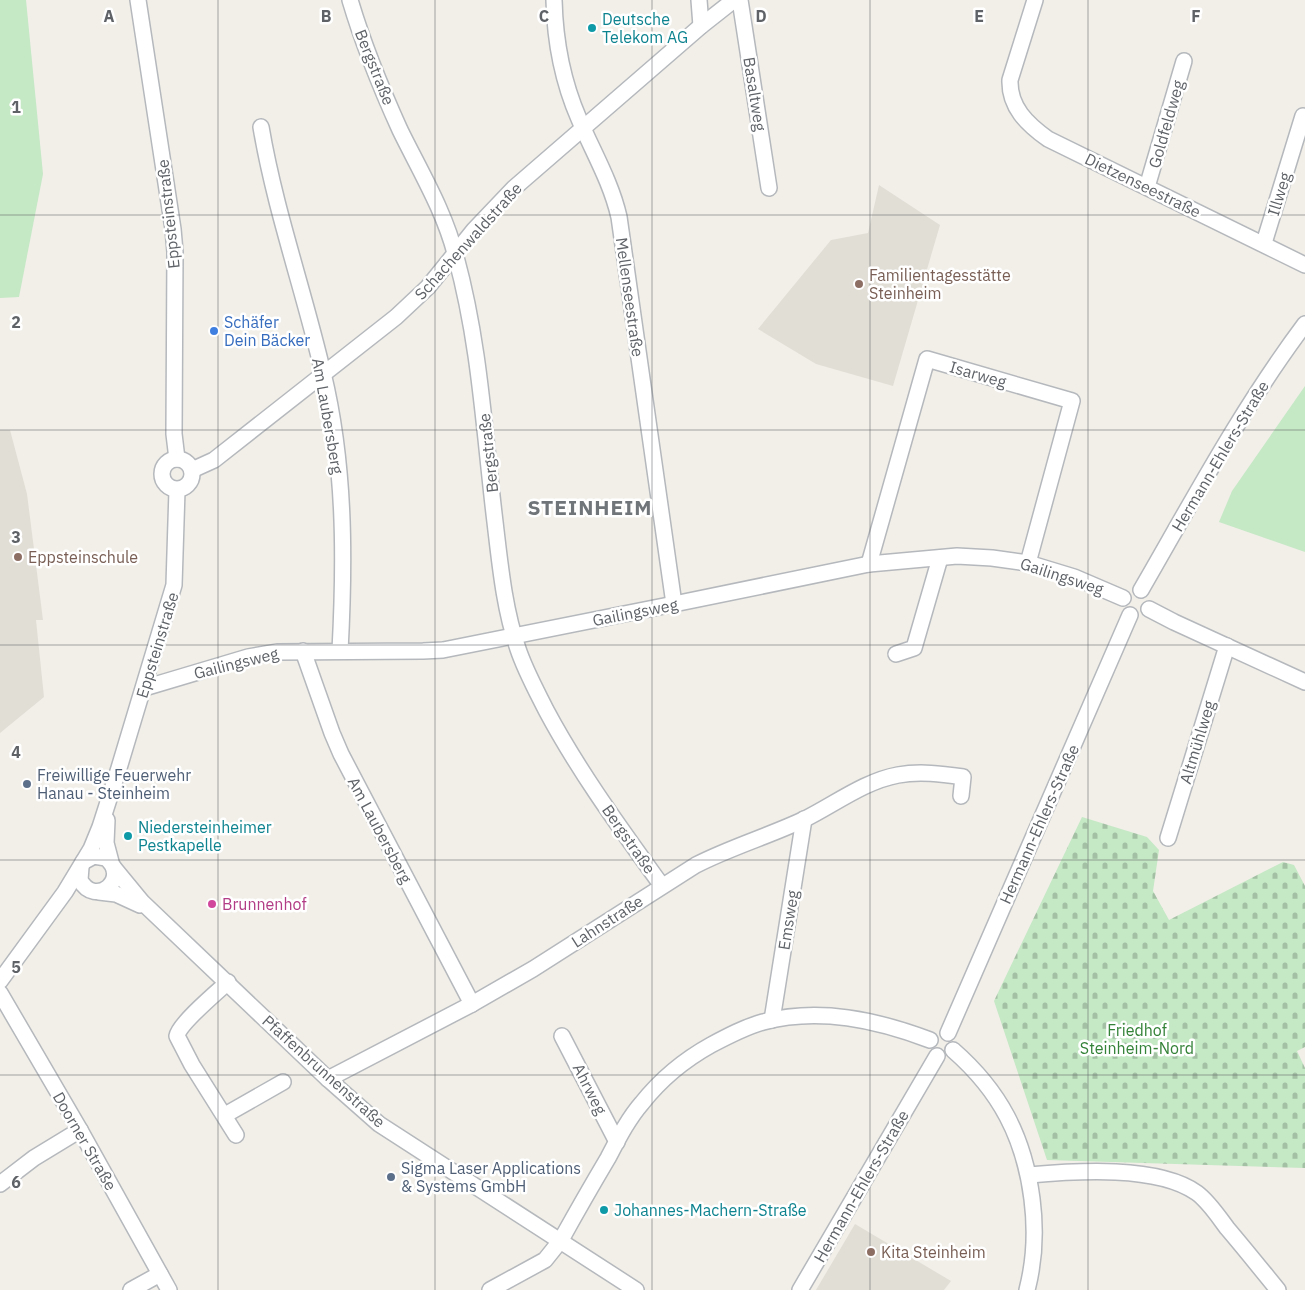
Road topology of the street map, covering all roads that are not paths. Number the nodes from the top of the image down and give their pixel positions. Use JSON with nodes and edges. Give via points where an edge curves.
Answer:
{"nodes":[{"id":1,"x":138,"y":0,"type":"edge"},
{"id":2,"x":350,"y":0,"type":"edge"},
{"id":3,"x":554,"y":0,"type":"edge"},
{"id":4,"x":699,"y":0,"type":"edge"},
{"id":5,"x":734,"y":0,"type":"edge"},
{"id":6,"x":740,"y":0,"type":"edge"},
{"id":7,"x":1035,"y":0,"type":"edge"},
{"id":8,"x":701,"y":26,"type":"junction"},
{"id":9,"x":1184,"y":61,"type":"dead end"},
{"id":10,"x":1303,"y":116,"type":"dead end"},
{"id":11,"x":261,"y":127,"type":"dead end"},
{"id":12,"x":583,"y":129,"type":"junction"},
{"id":13,"x":1147,"y":187,"type":"junction"},
{"id":14,"x":769,"y":188,"type":"dead end"},
{"id":15,"x":1264,"y":243,"type":"junction"},
{"id":16,"x":456,"y":253,"type":"junction"},
{"id":17,"x":1305,"y":265,"type":"edge"},
{"id":18,"x":1305,"y":324,"type":"edge"},
{"id":19,"x":323,"y":374,"type":"junction"},
{"id":20,"x":177,"y":459,"type":"junction"},
{"id":21,"x":192,"y":470,"type":"junction"},
{"id":22,"x":177,"y":490,"type":"junction"},
{"id":23,"x":940,"y":558,"type":"junction"},
{"id":24,"x":1028,"y":563,"type":"junction"},
{"id":25,"x":869,"y":564,"type":"junction"},
{"id":26,"x":1141,"y":590,"type":"junction"},
{"id":27,"x":1124,"y":598,"type":"junction"},
{"id":28,"x":674,"y":604,"type":"junction"},
{"id":29,"x":1149,"y":609,"type":"junction"},
{"id":30,"x":1130,"y":615,"type":"junction"},
{"id":31,"x":514,"y":637,"type":"junction"},
{"id":32,"x":1227,"y":646,"type":"junction"},
{"id":33,"x":303,"y":651,"type":"junction"},
{"id":34,"x":340,"y":651,"type":"junction"},
{"id":35,"x":896,"y":654,"type":"dead end"},
{"id":36,"x":1305,"y":682,"type":"edge"},
{"id":37,"x":144,"y":688,"type":"junction"},
{"id":38,"x":111,"y":795,"type":"junction"},
{"id":39,"x":961,"y":796,"type":"dead end"},
{"id":40,"x":804,"y":819,"type":"junction"},
{"id":41,"x":1168,"y":838,"type":"dead end"},
{"id":42,"x":82,"y":864,"type":"junction"},
{"id":43,"x":112,"y":865,"type":"junction"},
{"id":44,"x":662,"y":886,"type":"junction"},
{"id":45,"x":97,"y":892,"type":"junction"},
{"id":46,"x":154,"y":913,"type":"junction"},
{"id":47,"x":46,"y":918,"type":"junction"},
{"id":48,"x":0,"y":981,"type":"edge"},
{"id":49,"x":228,"y":982,"type":"junction"},
{"id":50,"x":0,"y":994,"type":"edge"},
{"id":51,"x":472,"y":1004,"type":"junction"},
{"id":52,"x":772,"y":1020,"type":"junction"},
{"id":53,"x":948,"y":1033,"type":"junction"},
{"id":54,"x":562,"y":1036,"type":"dead end"},
{"id":55,"x":930,"y":1040,"type":"junction"},
{"id":56,"x":953,"y":1050,"type":"junction"},
{"id":57,"x":938,"y":1056,"type":"junction"},
{"id":58,"x":328,"y":1079,"type":"junction"},
{"id":59,"x":283,"y":1082,"type":"dead end"},
{"id":60,"x":225,"y":1115,"type":"junction"},
{"id":61,"x":80,"y":1130,"type":"junction"},
{"id":62,"x":236,"y":1135,"type":"dead end"},
{"id":63,"x":617,"y":1142,"type":"junction"},
{"id":64,"x":1029,"y":1175,"type":"junction"},
{"id":65,"x":0,"y":1184,"type":"edge"},
{"id":66,"x":561,"y":1240,"type":"junction"},
{"id":67,"x":160,"y":1274,"type":"junction"},
{"id":68,"x":131,"y":1290,"type":"edge"},
{"id":69,"x":169,"y":1290,"type":"edge"},
{"id":70,"x":490,"y":1290,"type":"edge"},
{"id":71,"x":636,"y":1290,"type":"edge"},
{"id":72,"x":800,"y":1290,"type":"edge"},
{"id":73,"x":1027,"y":1290,"type":"edge"},
{"id":74,"x":1278,"y":1290,"type":"edge"}],
"edges":[{"from":1,"to":20,"type":"street","name":"Eppsteinstraße","via":[[173,229],[174,434]]},
{"from":2,"to":16,"type":"street","name":"Bergstraße","via":[[399,127]]},
{"from":3,"to":12,"type":"street","name":"Mellenseestraße","via":[[560,64]]},
{"from":4,"to":8,"type":"street"},
{"from":5,"to":8,"type":"street","name":"Schachenwaldstraße"},
{"from":6,"to":14,"type":"street","name":"Basaltweg"},
{"from":7,"to":13,"type":"street","name":"Dietzenseestraße","via":[[1010,80],[1009,92],[1018,110],[1033,128],[1048,139]]},
{"from":8,"to":12,"type":"street","name":"Schachenwaldstraße"},
{"from":9,"to":13,"type":"street","name":"Goldfeldweg"},
{"from":10,"to":15,"type":"street","name":"Illweg"},
{"from":11,"to":19,"type":"street","name":"Am Laubersberg"},
{"from":12,"to":16,"type":"street","name":"Schachenwaldstraße","via":[[495,206]]},
{"from":12,"to":28,"type":"street","name":"Mellenseestraße","via":[[611,188],[620,218]]},
{"from":13,"to":15,"type":"street","name":"Dietzenseestraße"},
{"from":15,"to":17,"type":"street","name":"Dietzenseestraße"},
{"from":16,"to":19,"type":"street","name":"Schachenwaldstraße","via":[[422,294]]},
{"from":16,"to":31,"type":"street","name":"Bergstraße","via":[[477,355],[501,572]]},
{"from":18,"to":26,"type":"street","name":"Hermann-Ehlers-Straße","via":[[1226,442]]},
{"from":19,"to":21,"type":"street","name":"Schachenwaldstraße","via":[[214,460]]},
{"from":19,"to":34,"type":"street","name":"Am Laubersberg","via":[[337,449],[342,500],[344,565]]},
{"from":20,"to":21,"type":"street","via":[[183,460]]},
{"from":20,"to":22,"type":"street","via":[[165,464],[162,470],[162,478],[168,488]]},
{"from":21,"to":22,"type":"street","via":[[190,483]]},
{"from":22,"to":37,"type":"street","name":"Eppsteinstraße","via":[[174,585]]},
{"from":23,"to":24,"type":"street","name":"Gailingsweg","via":[[976,557]]},
{"from":23,"to":25,"type":"street","name":"Gailingsweg"},
{"from":23,"to":35,"type":"street","via":[[914,648]]},
{"from":24,"to":25,"type":"street","name":"Isarweg","via":[[1072,401],[927,359]]},
{"from":24,"to":27,"type":"street","name":"Gailingsweg","via":[[1074,577]]},
{"from":25,"to":28,"type":"street","name":"Gailingsweg"},
{"from":26,"to":27,"type":"street","via":[[1133,590]]},
{"from":26,"to":29,"type":"street","via":[[1148,596]]},
{"from":27,"to":30,"type":"street","via":[[1123,606]]},
{"from":28,"to":31,"type":"street","name":"Gailingsweg"},
{"from":29,"to":30,"type":"street","via":[[1142,615]]},
{"from":29,"to":32,"type":"street"},
{"from":30,"to":53,"type":"street","name":"Hermann-Ehlers-Straße"},
{"from":31,"to":34,"type":"street","name":"Gailingsweg","via":[[438,650]]},
{"from":31,"to":44,"type":"street","name":"Bergstraße","via":[[537,691],[571,753]]},
{"from":32,"to":36,"type":"street"},
{"from":32,"to":41,"type":"street","name":"Altmühlweg"},
{"from":33,"to":34,"type":"street","name":"Gailingsweg"},
{"from":33,"to":37,"type":"street","name":"Gailingsweg","via":[[248,657]]},
{"from":33,"to":51,"type":"street","name":"Am Laubersberg","via":[[341,754]]},
{"from":37,"to":38,"type":"street","name":"Eppsteinstraße"},
{"from":38,"to":42,"type":"street","name":"Eppsteinstraße"},
{"from":38,"to":43,"type":"street","name":"Eppsteinstraße","via":[[105,834]]},
{"from":39,"to":40,"type":"street","name":"Lahnstraße","via":[[963,777],[898,775],[876,782]]},
{"from":40,"to":44,"type":"street","name":"Lahnstraße","via":[[712,857]]},
{"from":40,"to":52,"type":"street","name":"Emsweg"},
{"from":42,"to":43,"type":"street","via":[[94,856],[101,856]]},
{"from":42,"to":45,"type":"street","via":[[79,875],[82,884]]},
{"from":42,"to":47,"type":"street","name":"Eppsteinstraße"},
{"from":43,"to":45,"type":"street","via":[[114,881]]},
{"from":43,"to":46,"type":"street","name":"Pfaffenbrunnenstraße","via":[[132,892]]},
{"from":44,"to":51,"type":"street","name":"Lahnstraße","via":[[533,970]]},
{"from":45,"to":46,"type":"street","name":"Pfaffenbrunnenstraße","via":[[123,897]]},
{"from":45,"to":47,"type":"street","name":"Eppsteinstraße","via":[[79,895]]},
{"from":46,"to":49,"type":"street","name":"Pfaffenbrunnenstraße"},
{"from":47,"to":48,"type":"street","name":"Eppsteinstraße"},
{"from":49,"to":58,"type":"street","name":"Pfaffenbrunnenstraße"},
{"from":49,"to":60,"type":"street","via":[[184,1024],[177,1036]]},
{"from":50,"to":61,"type":"street","name":"Doorner Straße"},
{"from":51,"to":58,"type":"street","name":"Lahnstraße"},
{"from":52,"to":55,"type":"street","via":[[799,1016],[846,1017],[889,1026]]},
{"from":52,"to":63,"type":"street","via":[[731,1034],[670,1072],[640,1104]]},
{"from":53,"to":55,"type":"street","via":[[936,1033]]},
{"from":53,"to":56,"type":"street","via":[[953,1038]]},
{"from":54,"to":63,"type":"street","name":"Ahrweg"},
{"from":55,"to":57,"type":"street","via":[[930,1049]]},
{"from":56,"to":57,"type":"street"},
{"from":56,"to":64,"type":"street","via":[[980,1075],[1004,1109]]},
{"from":57,"to":72,"type":"street","name":"Hermann-Ehlers-Straße"},
{"from":58,"to":66,"type":"street","name":"Pfaffenbrunnenstraße","via":[[379,1124]]},
{"from":59,"to":60,"type":"street"},
{"from":60,"to":62,"type":"street"},
{"from":61,"to":65,"type":"street"},
{"from":61,"to":67,"type":"street","name":"Doorner Straße"},
{"from":63,"to":66,"type":"street"},
{"from":64,"to":73,"type":"street","via":[[1035,1231]]},
{"from":64,"to":74,"type":"street","via":[[1092,1170],[1124,1172],[1185,1187],[1203,1199]]},
{"from":66,"to":70,"type":"street","via":[[545,1260]]},
{"from":66,"to":71,"type":"street","name":"Pfaffenbrunnenstraße"},
{"from":67,"to":68,"type":"street"},
{"from":67,"to":69,"type":"street","name":"Doorner Straße"}]}
